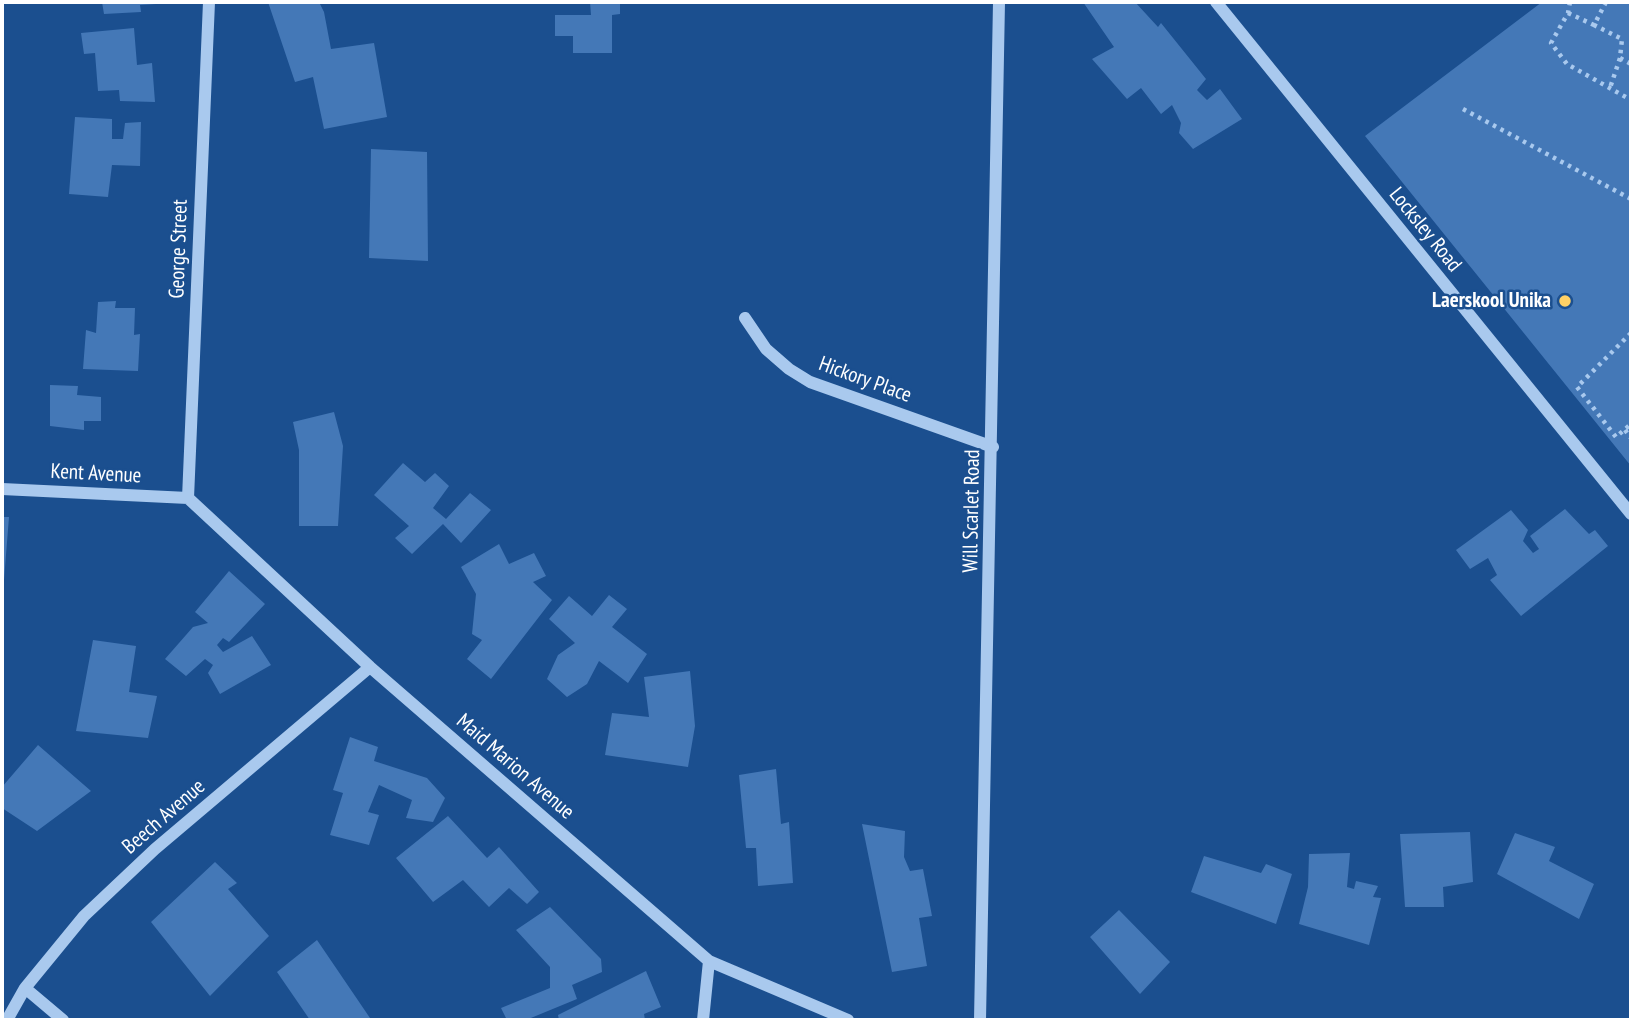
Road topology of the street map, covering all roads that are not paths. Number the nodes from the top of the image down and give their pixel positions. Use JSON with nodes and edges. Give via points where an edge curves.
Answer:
{"nodes":[{"id":1,"x":209,"y":2,"type":"edge"},
{"id":2,"x":999,"y":2,"type":"edge"},
{"id":3,"x":1216,"y":2,"type":"edge"},
{"id":4,"x":744,"y":318,"type":"dead end"},
{"id":5,"x":993,"y":447,"type":"junction"},
{"id":6,"x":2,"y":489,"type":"edge"},
{"id":7,"x":188,"y":498,"type":"junction"},
{"id":8,"x":1631,"y":514,"type":"edge"},
{"id":9,"x":370,"y":667,"type":"junction"},
{"id":10,"x":709,"y":961,"type":"junction"},
{"id":11,"x":25,"y":988,"type":"junction"},
{"id":12,"x":7,"y":1020,"type":"edge"},
{"id":13,"x":63,"y":1020,"type":"edge"},
{"id":14,"x":703,"y":1020,"type":"edge"},
{"id":15,"x":848,"y":1020,"type":"edge"},
{"id":16,"x":980,"y":1020,"type":"edge"}],
"edges":[{"from":1,"to":7,"type":"street","name":"George Street"},
{"from":2,"to":5,"type":"street","name":"Will Scarlet Road"},
{"from":3,"to":8,"type":"street","name":"Locksley Road"},
{"from":4,"to":5,"type":"street","name":"Hickory Place","via":[[766,349],[810,382]]},
{"from":5,"to":16,"type":"street","name":"Will Scarlet Road"},
{"from":6,"to":7,"type":"street","name":"Kent Avenue"},
{"from":7,"to":9,"type":"street","name":"Maid Marion Avenue"},
{"from":9,"to":10,"type":"street","name":"Maid Marion Avenue"},
{"from":9,"to":11,"type":"street","name":"Beech Avenue","via":[[155,849],[84,916]]},
{"from":10,"to":14,"type":"street"},
{"from":10,"to":15,"type":"street","name":"Maid Marion Avenue"},
{"from":11,"to":12,"type":"street","name":"Beech Avenue"},
{"from":11,"to":13,"type":"street"}]}
